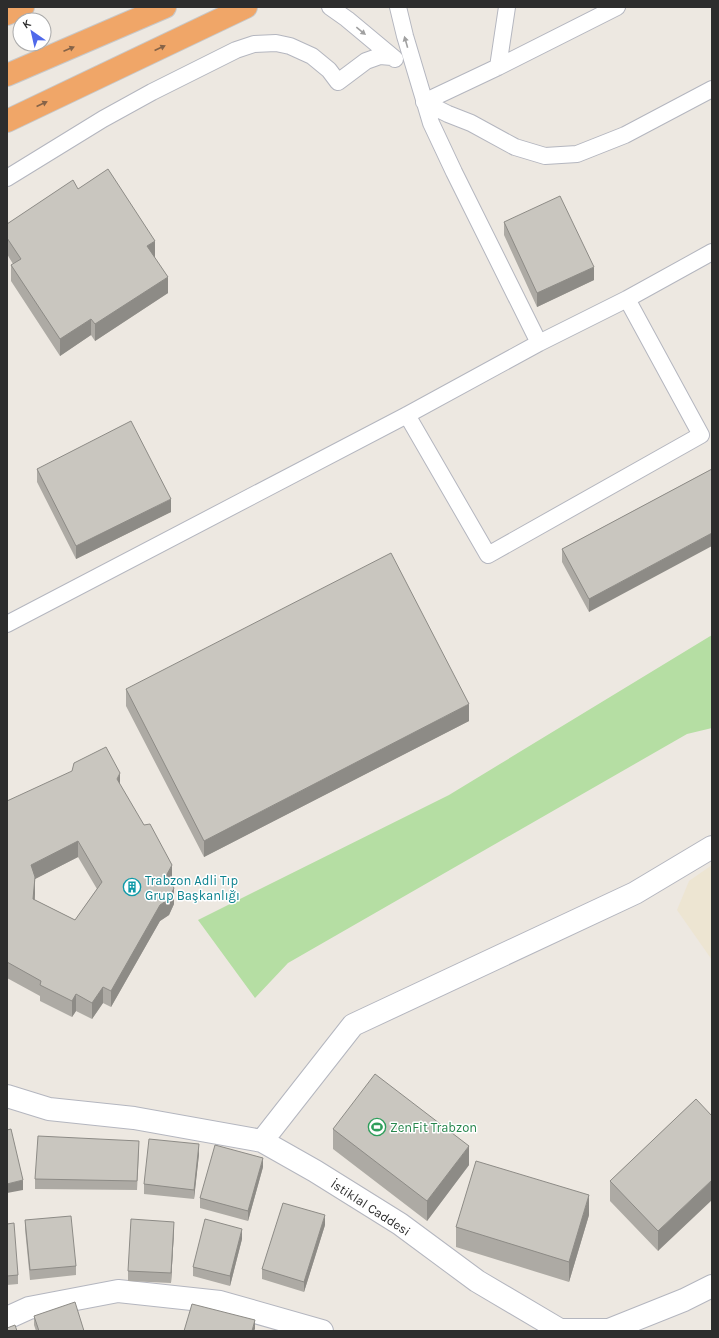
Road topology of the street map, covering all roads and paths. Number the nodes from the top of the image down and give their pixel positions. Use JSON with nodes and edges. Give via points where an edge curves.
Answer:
{"nodes":[{"id":1,"x":23,"y":7,"type":"edge"},
{"id":2,"x":165,"y":7,"type":"edge"},
{"id":3,"x":246,"y":7,"type":"edge"},
{"id":4,"x":330,"y":7,"type":"edge"},
{"id":5,"x":398,"y":7,"type":"edge"},
{"id":6,"x":507,"y":7,"type":"edge"},
{"id":7,"x":617,"y":7,"type":"edge"},
{"id":8,"x":7,"y":14,"type":"edge"},
{"id":9,"x":392,"y":57,"type":"junction"},
{"id":10,"x":498,"y":67,"type":"junction"},
{"id":11,"x":7,"y":75,"type":"edge"},
{"id":12,"x":416,"y":77,"type":"junction"},
{"id":13,"x":712,"y":90,"type":"edge"},
{"id":14,"x":424,"y":102,"type":"junction"},
{"id":15,"x":7,"y":121,"type":"edge"},
{"id":16,"x":7,"y":178,"type":"edge"},
{"id":17,"x":712,"y":252,"type":"edge"},
{"id":18,"x":626,"y":299,"type":"junction"},
{"id":19,"x":539,"y":343,"type":"junction"},
{"id":20,"x":407,"y":415,"type":"junction"},
{"id":21,"x":7,"y":624,"type":"edge"},
{"id":22,"x":712,"y":847,"type":"edge"},
{"id":23,"x":7,"y":1096,"type":"edge"},
{"id":24,"x":262,"y":1141,"type":"junction"},
{"id":25,"x":712,"y":1286,"type":"edge"},
{"id":26,"x":7,"y":1318,"type":"edge"},
{"id":27,"x":558,"y":1330,"type":"edge"},
{"id":28,"x":322,"y":1331,"type":"edge"}],
"edges":[{"from":1,"to":8,"type":"highway"},
{"from":11,"to":2,"type":"highway","one_way":true},
{"from":15,"to":3,"type":"highway","one_way":true},
{"from":4,"to":9,"type":"lane","one_way":true},
{"from":12,"to":5,"type":"lane","one_way":true},
{"from":6,"to":10,"type":"lane"},
{"from":7,"to":10,"type":"lane"},
{"from":9,"to":12,"type":"lane"},
{"from":9,"to":16,"type":"lane","via":[[380,56],[366,61],[338,82],[329,70],[312,56],[290,46],[276,43],[254,44],[236,50],[152,92]]},
{"from":10,"to":14,"type":"lane"},
{"from":12,"to":14,"type":"lane"},
{"from":13,"to":14,"type":"lane","via":[[625,135],[577,154],[545,156],[516,147]]},
{"from":14,"to":19,"type":"lane","via":[[454,172]]},
{"from":17,"to":18,"type":"lane"},
{"from":18,"to":19,"type":"lane"},
{"from":18,"to":20,"type":"lane","via":[[701,435],[488,555]]},
{"from":19,"to":20,"type":"lane"},
{"from":20,"to":21,"type":"lane"},
{"from":22,"to":24,"type":"street","via":[[635,893],[353,1025]]},
{"from":23,"to":24,"type":"street","name":"İstiklal Caddesi","via":[[49,1109],[134,1118]]},
{"from":24,"to":27,"type":"street","name":"İstiklal Caddesi","via":[[315,1170],[400,1224],[477,1281]]},
{"from":25,"to":27,"type":"street","name":"İstiklal Caddesi","via":[[609,1330]]},
{"from":26,"to":28,"type":"street","via":[[29,1308],[118,1292],[220,1302]]}]}
